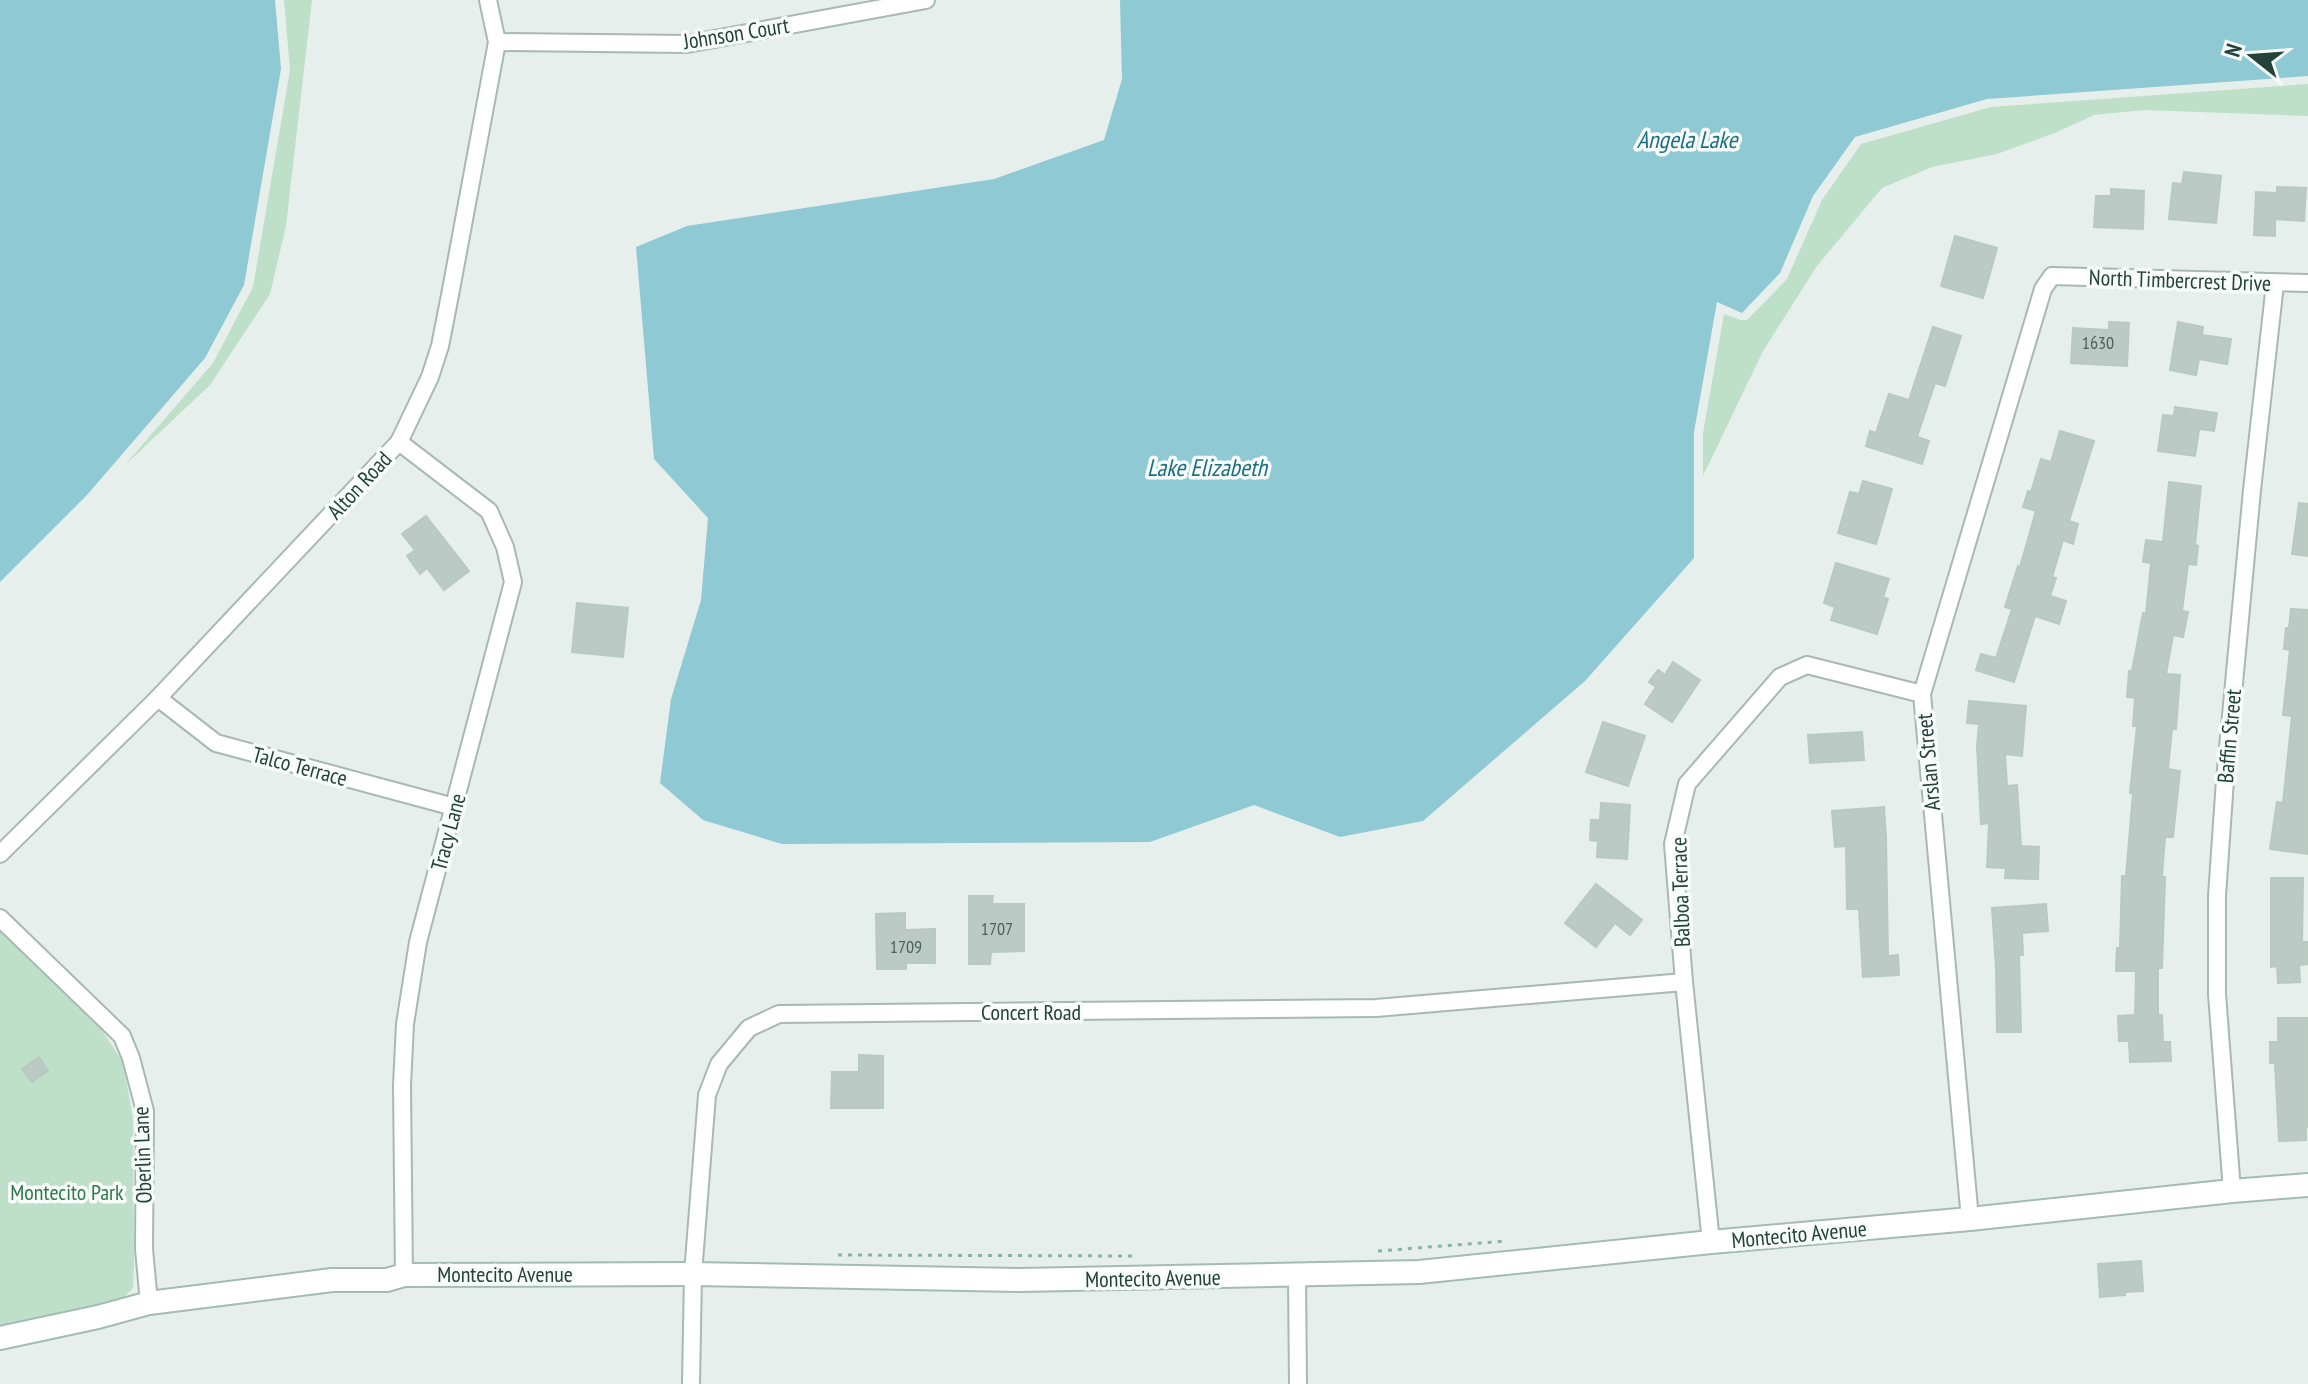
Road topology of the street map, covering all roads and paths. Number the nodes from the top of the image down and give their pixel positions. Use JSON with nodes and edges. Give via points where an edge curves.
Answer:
{"nodes":[{"id":1,"x":488,"y":0,"type":"edge"},
{"id":2,"x":926,"y":0,"type":"edge"},
{"id":3,"x":497,"y":42,"type":"junction"},
{"id":4,"x":2052,"y":276,"type":"joint"},
{"id":5,"x":2308,"y":283,"type":"edge"},
{"id":6,"x":2275,"y":284,"type":"junction"},
{"id":7,"x":399,"y":442,"type":"junction"},
{"id":8,"x":1922,"y":694,"type":"junction"},
{"id":9,"x":158,"y":698,"type":"junction"},
{"id":10,"x":454,"y":807,"type":"junction"},
{"id":11,"x":0,"y":854,"type":"edge"},
{"id":12,"x":0,"y":918,"type":"edge"},
{"id":13,"x":1684,"y":982,"type":"junction"},
{"id":14,"x":2308,"y":1185,"type":"edge"},
{"id":15,"x":2232,"y":1191,"type":"junction"},
{"id":16,"x":1970,"y":1219,"type":"junction"},
{"id":17,"x":1511,"y":1241,"type":"dead end"},
{"id":18,"x":1711,"y":1242,"type":"junction"},
{"id":19,"x":1375,"y":1251,"type":"dead end"},
{"id":20,"x":826,"y":1255,"type":"dead end"},
{"id":21,"x":1137,"y":1256,"type":"dead end"},
{"id":22,"x":693,"y":1274,"type":"junction"},
{"id":23,"x":404,"y":1275,"type":"junction"},
{"id":24,"x":1297,"y":1275,"type":"junction"},
{"id":25,"x":149,"y":1303,"type":"junction"},
{"id":26,"x":0,"y":1338,"type":"edge"},
{"id":27,"x":691,"y":1384,"type":"edge"},
{"id":28,"x":1298,"y":1384,"type":"edge"}],
"edges":[{"from":1,"to":3,"type":"street","name":"Alton Road"},
{"from":2,"to":3,"type":"street","name":"Johnson Court","via":[[687,44]]},
{"from":3,"to":7,"type":"street","name":"Alton Road","via":[[440,346]]},
{"from":4,"to":6,"type":"street","name":"North Timbercrest Drive"},
{"from":4,"to":8,"type":"street","name":"Arslan Street","via":[[2043,289]]},
{"from":5,"to":6,"type":"street","name":"North Timbercrest Drive"},
{"from":6,"to":15,"type":"street","name":"Baffin Street","via":[[2247,536],[2217,896],[2217,994]]},
{"from":7,"to":9,"type":"street","name":"Alton Road"},
{"from":7,"to":10,"type":"street","name":"Tracy Lane","via":[[489,511],[513,582]]},
{"from":8,"to":13,"type":"street","name":"Balboa Terrace","via":[[1807,665],[1780,677],[1687,784],[1673,844]]},
{"from":8,"to":16,"type":"street","name":"Arslan Street"},
{"from":9,"to":10,"type":"street","name":"Talco Terrace","via":[[216,743]]},
{"from":9,"to":11,"type":"street","name":"Alton Road"},
{"from":10,"to":23,"type":"street","name":"Tracy Lane","via":[[418,942],[405,1024]]},
{"from":12,"to":25,"type":"street","name":"Oberlin Lane","via":[[122,1036],[131,1058],[145,1111]]},
{"from":13,"to":18,"type":"street","name":"Balboa Terrace"},
{"from":13,"to":22,"type":"street","name":"Concert Road","via":[[1361,1009],[779,1014],[749,1028],[719,1064],[707,1095]]},
{"from":14,"to":15,"type":"street","name":"Montecito Avenue"},
{"from":15,"to":16,"type":"street","name":"Montecito Avenue"},
{"from":16,"to":18,"type":"street","name":"Montecito Avenue"},
{"from":17,"to":19,"type":"path"},
{"from":18,"to":24,"type":"street","name":"Montecito Avenue","via":[[1419,1272]]},
{"from":20,"to":21,"type":"path"},
{"from":22,"to":23,"type":"street","name":"Montecito Avenue"},
{"from":22,"to":24,"type":"street","name":"Montecito Avenue","via":[[1020,1280]]},
{"from":22,"to":27,"type":"street","name":"Concert Road"},
{"from":23,"to":25,"type":"street","name":"Montecito Avenue"},
{"from":24,"to":28,"type":"street"},
{"from":25,"to":26,"type":"street","name":"Montecito Avenue"}]}
